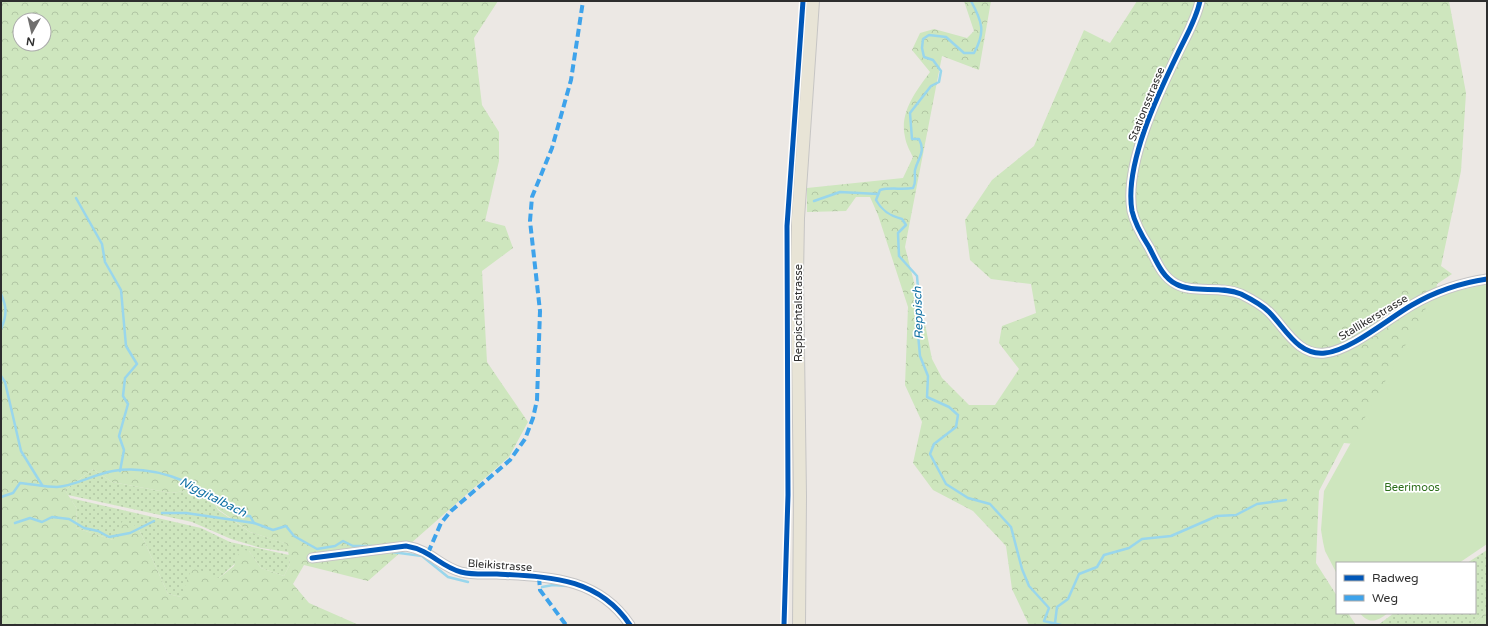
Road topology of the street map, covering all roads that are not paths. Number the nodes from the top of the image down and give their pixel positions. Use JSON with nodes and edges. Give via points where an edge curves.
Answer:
{"nodes":[{"id":1,"x":813,"y":1,"type":"edge"},
{"id":2,"x":1200,"y":1,"type":"edge"},
{"id":3,"x":1487,"y":279,"type":"edge"},
{"id":4,"x":1171,"y":280,"type":"joint"},
{"id":5,"x":312,"y":558,"type":"dead end"},
{"id":6,"x":630,"y":625,"type":"edge"},
{"id":7,"x":799,"y":625,"type":"edge"}],
"edges":[{"from":1,"to":7,"type":"main road","name":"Reppischtalstrasse","via":[[798,218]]},
{"from":2,"to":4,"type":"street","name":"Stationsstrasse","via":[[1195,20],[1175,59],[1140,142],[1132,180],[1131,206],[1134,219],[1158,264]]},
{"from":3,"to":4,"type":"street","name":"Stallikerstrasse","via":[[1439,291],[1413,304],[1346,346],[1331,352],[1317,353],[1306,351],[1299,346],[1269,312],[1246,296],[1225,289],[1183,287]]},
{"from":5,"to":6,"type":"street","name":"Bleikistrasse","via":[[406,546],[417,548],[447,566],[472,574],[560,579],[579,584],[606,599]]}]}
